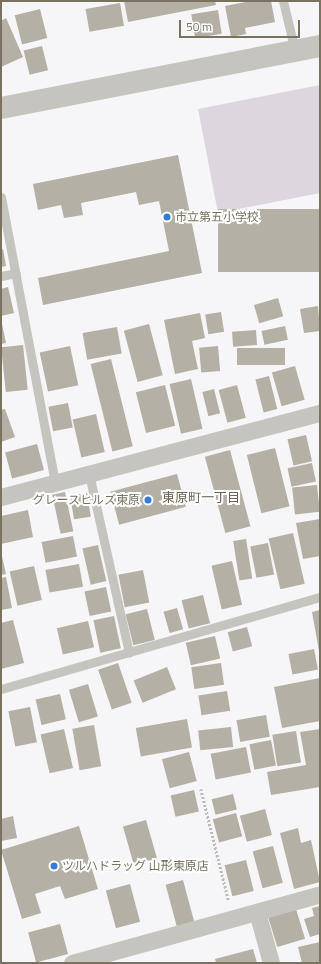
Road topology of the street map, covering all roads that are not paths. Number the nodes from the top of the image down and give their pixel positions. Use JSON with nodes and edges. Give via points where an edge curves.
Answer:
{"nodes":[{"id":1,"x":283,"y":1,"type":"edge"},
{"id":2,"x":320,"y":46,"type":"edge"},
{"id":3,"x":295,"y":51,"type":"junction"},
{"id":4,"x":1,"y":108,"type":"edge"},
{"id":5,"x":1,"y":197,"type":"edge"},
{"id":6,"x":16,"y":272,"type":"junction"},
{"id":7,"x":1,"y":276,"type":"edge"},
{"id":8,"x":320,"y":413,"type":"edge"},
{"id":9,"x":89,"y":474,"type":"junction"},
{"id":10,"x":55,"y":482,"type":"junction"},
{"id":11,"x":1,"y":497,"type":"edge"},
{"id":12,"x":320,"y":597,"type":"edge"},
{"id":13,"x":128,"y":653,"type":"junction"},
{"id":14,"x":1,"y":690,"type":"edge"},
{"id":15,"x":320,"y":894,"type":"edge"},
{"id":16,"x":257,"y":912,"type":"junction"},
{"id":17,"x":72,"y":963,"type":"edge"},
{"id":18,"x":271,"y":963,"type":"edge"}],
"edges":[{"from":1,"to":3,"type":"lane"},
{"from":2,"to":3,"type":"street"},
{"from":3,"to":4,"type":"street"},
{"from":5,"to":6,"type":"lane"},
{"from":6,"to":7,"type":"lane"},
{"from":6,"to":10,"type":"lane"},
{"from":8,"to":9,"type":"street"},
{"from":9,"to":10,"type":"street"},
{"from":9,"to":13,"type":"lane"},
{"from":10,"to":11,"type":"street"},
{"from":12,"to":13,"type":"lane"},
{"from":13,"to":14,"type":"lane"},
{"from":15,"to":16,"type":"street"},
{"from":16,"to":17,"type":"street"},
{"from":16,"to":18,"type":"street"}]}
